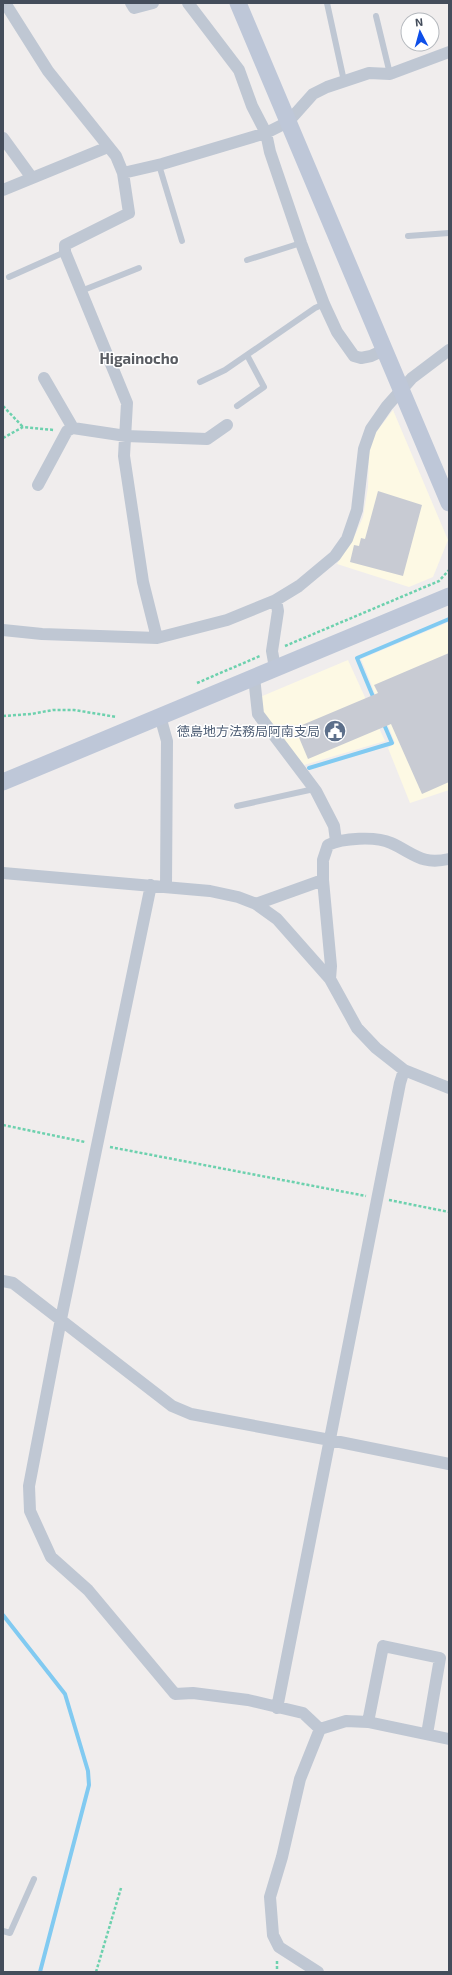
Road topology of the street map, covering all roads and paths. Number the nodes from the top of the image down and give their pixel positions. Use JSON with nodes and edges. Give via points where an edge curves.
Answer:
{"nodes":[{"id":1,"x":5,"y":3,"type":"edge"},
{"id":2,"x":131,"y":3,"type":"edge"},
{"id":3,"x":153,"y":3,"type":"edge"},
{"id":4,"x":188,"y":3,"type":"edge"},
{"id":5,"x":238,"y":3,"type":"edge"},
{"id":6,"x":327,"y":3,"type":"edge"},
{"id":7,"x":376,"y":16,"type":"dead end"},
{"id":8,"x":449,"y":52,"type":"edge"},
{"id":9,"x":390,"y":74,"type":"junction"},
{"id":10,"x":344,"y":81,"type":"junction"},
{"id":11,"x":288,"y":122,"type":"junction"},
{"id":12,"x":266,"y":133,"type":"junction"},
{"id":13,"x":3,"y":138,"type":"edge"},
{"id":14,"x":108,"y":147,"type":"junction"},
{"id":15,"x":159,"y":164,"type":"junction"},
{"id":16,"x":124,"y":173,"type":"junction"},
{"id":17,"x":32,"y":178,"type":"junction"},
{"id":18,"x":3,"y":190,"type":"edge"},
{"id":19,"x":449,"y":233,"type":"edge"},
{"id":20,"x":408,"y":236,"type":"dead end"},
{"id":21,"x":182,"y":242,"type":"dead end"},
{"id":22,"x":301,"y":243,"type":"junction"},
{"id":23,"x":65,"y":252,"type":"junction"},
{"id":24,"x":246,"y":260,"type":"dead end"},
{"id":25,"x":139,"y":268,"type":"dead end"},
{"id":26,"x":9,"y":277,"type":"dead end"},
{"id":27,"x":80,"y":291,"type":"junction"},
{"id":28,"x":324,"y":304,"type":"junction"},
{"id":29,"x":384,"y":350,"type":"junction"},
{"id":30,"x":449,"y":350,"type":"edge"},
{"id":31,"x":247,"y":355,"type":"junction"},
{"id":32,"x":44,"y":378,"type":"dead end"},
{"id":33,"x":200,"y":382,"type":"dead end"},
{"id":34,"x":401,"y":390,"type":"junction"},
{"id":35,"x":3,"y":406,"type":"edge"},
{"id":36,"x":237,"y":406,"type":"dead end"},
{"id":37,"x":227,"y":425,"type":"dead end"},
{"id":38,"x":23,"y":427,"type":"junction"},
{"id":39,"x":70,"y":430,"type":"junction"},
{"id":40,"x":126,"y":436,"type":"junction"},
{"id":41,"x":3,"y":438,"type":"edge"},
{"id":42,"x":38,"y":485,"type":"dead end"},
{"id":43,"x":449,"y":502,"type":"edge"},
{"id":44,"x":449,"y":570,"type":"edge"},
{"id":45,"x":449,"y":596,"type":"edge"},
{"id":46,"x":276,"y":600,"type":"junction"},
{"id":47,"x":3,"y":630,"type":"edge"},
{"id":48,"x":157,"y":638,"type":"junction"},
{"id":49,"x":272,"y":651,"type":"junction"},
{"id":50,"x":275,"y":668,"type":"junction"},
{"id":51,"x":254,"y":677,"type":"junction"},
{"id":52,"x":196,"y":683,"type":"dead end"},
{"id":53,"x":3,"y":716,"type":"edge"},
{"id":54,"x":160,"y":716,"type":"junction"},
{"id":55,"x":118,"y":717,"type":"junction"},
{"id":56,"x":110,"y":720,"type":"dead end"},
{"id":57,"x":134,"y":727,"type":"junction"},
{"id":58,"x":3,"y":782,"type":"edge"},
{"id":59,"x":314,"y":789,"type":"junction"},
{"id":60,"x":237,"y":806,"type":"dead end"},
{"id":61,"x":336,"y":841,"type":"junction"},
{"id":62,"x":449,"y":859,"type":"edge"},
{"id":63,"x":3,"y":873,"type":"edge"},
{"id":64,"x":323,"y":880,"type":"junction"},
{"id":65,"x":151,"y":885,"type":"junction"},
{"id":66,"x":166,"y":886,"type":"junction"},
{"id":67,"x":256,"y":904,"type":"junction"},
{"id":68,"x":330,"y":979,"type":"junction"},
{"id":69,"x":404,"y":1070,"type":"junction"},
{"id":70,"x":449,"y":1088,"type":"edge"},
{"id":71,"x":3,"y":1125,"type":"edge"},
{"id":72,"x":96,"y":1144,"type":"junction"},
{"id":73,"x":377,"y":1198,"type":"junction"},
{"id":74,"x":449,"y":1212,"type":"edge"},
{"id":75,"x":3,"y":1281,"type":"edge"},
{"id":76,"x":61,"y":1319,"type":"junction"},
{"id":77,"x":330,"y":1440,"type":"junction"},
{"id":78,"x":449,"y":1464,"type":"edge"},
{"id":79,"x":277,"y":1708,"type":"junction"},
{"id":80,"x":368,"y":1722,"type":"junction"},
{"id":81,"x":320,"y":1729,"type":"junction"},
{"id":82,"x":427,"y":1734,"type":"junction"},
{"id":83,"x":449,"y":1739,"type":"edge"},
{"id":84,"x":34,"y":1879,"type":"dead end"},
{"id":85,"x":121,"y":1888,"type":"dead end"},
{"id":86,"x":3,"y":1931,"type":"edge"},
{"id":87,"x":96,"y":1972,"type":"edge"},
{"id":88,"x":318,"y":1972,"type":"edge"}],
"edges":[{"from":1,"to":14,"type":"street","via":[[48,71]]},
{"from":2,"to":3,"type":"street","via":[[134,8]]},
{"from":4,"to":12,"type":"street","via":[[239,70],[252,106]]},
{"from":5,"to":11,"type":"street"},
{"from":6,"to":10,"type":"lane"},
{"from":7,"to":9,"type":"lane"},
{"from":8,"to":9,"type":"street"},
{"from":9,"to":10,"type":"street","via":[[369,73]]},
{"from":10,"to":11,"type":"street","via":[[313,94]]},
{"from":11,"to":12,"type":"street"},
{"from":11,"to":29,"type":"street"},
{"from":12,"to":15,"type":"street"},
{"from":12,"to":22,"type":"street"},
{"from":13,"to":17,"type":"street"},
{"from":14,"to":16,"type":"street","via":[[116,156]]},
{"from":14,"to":17,"type":"street"},
{"from":15,"to":16,"type":"street"},
{"from":15,"to":21,"type":"lane"},
{"from":16,"to":23,"type":"street","via":[[128,213],[65,245]]},
{"from":17,"to":18,"type":"street"},
{"from":19,"to":20,"type":"lane"},
{"from":22,"to":24,"type":"lane"},
{"from":22,"to":28,"type":"street"},
{"from":23,"to":26,"type":"lane"},
{"from":23,"to":27,"type":"street"},
{"from":25,"to":27,"type":"lane"},
{"from":27,"to":40,"type":"street","via":[[127,403]]},
{"from":28,"to":29,"type":"street","via":[[337,332],[354,356],[372,356]]},
{"from":28,"to":31,"type":"lane"},
{"from":29,"to":34,"type":"street"},
{"from":30,"to":34,"type":"street","via":[[412,378]]},
{"from":31,"to":33,"type":"lane","via":[[225,370]]},
{"from":31,"to":36,"type":"lane","via":[[264,387]]},
{"from":32,"to":39,"type":"street"},
{"from":34,"to":43,"type":"street"},
{"from":34,"to":46,"type":"street","via":[[371,429],[364,449],[357,510],[347,539],[335,556],[299,586]]},
{"from":35,"to":38,"type":"path"},
{"from":37,"to":40,"type":"street","via":[[207,439]]},
{"from":38,"to":39,"type":"path"},
{"from":38,"to":41,"type":"path"},
{"from":39,"to":40,"type":"street"},
{"from":39,"to":42,"type":"street"},
{"from":40,"to":48,"type":"street","via":[[124,456],[142,575]]},
{"from":44,"to":49,"type":"path","via":[[439,581]]},
{"from":45,"to":50,"type":"street"},
{"from":46,"to":48,"type":"street","via":[[227,620]]},
{"from":46,"to":49,"type":"street","via":[[278,611]]},
{"from":47,"to":48,"type":"street","via":[[136,639]]},
{"from":49,"to":50,"type":"street"},
{"from":49,"to":52,"type":"path"},
{"from":50,"to":51,"type":"street"},
{"from":51,"to":54,"type":"street"},
{"from":51,"to":59,"type":"street","via":[[258,714]]},
{"from":53,"to":55,"type":"path","via":[[74,710]]},
{"from":54,"to":57,"type":"street"},
{"from":54,"to":66,"type":"street","via":[[167,741]]},
{"from":55,"to":56,"type":"path"},
{"from":55,"to":57,"type":"path"},
{"from":57,"to":58,"type":"street"},
{"from":59,"to":60,"type":"lane"},
{"from":59,"to":61,"type":"street","via":[[334,826]]},
{"from":61,"to":62,"type":"street","via":[[390,842],[421,860]]},
{"from":61,"to":64,"type":"street","via":[[328,846],[323,860]]},
{"from":63,"to":65,"type":"street"},
{"from":64,"to":67,"type":"street"},
{"from":64,"to":68,"type":"street"},
{"from":65,"to":66,"type":"street"},
{"from":65,"to":72,"type":"street"},
{"from":66,"to":67,"type":"street","via":[[210,891]]},
{"from":67,"to":68,"type":"street","via":[[277,919]]},
{"from":68,"to":69,"type":"street","via":[[357,1028],[376,1048]]},
{"from":69,"to":70,"type":"street"},
{"from":69,"to":73,"type":"street"},
{"from":71,"to":72,"type":"path"},
{"from":72,"to":73,"type":"path"},
{"from":72,"to":76,"type":"street"},
{"from":73,"to":74,"type":"path"},
{"from":73,"to":77,"type":"street"},
{"from":75,"to":76,"type":"street","via":[[13,1283]]},
{"from":76,"to":77,"type":"street","via":[[172,1406],[190,1414]]},
{"from":76,"to":79,"type":"street","via":[[29,1486],[30,1511],[51,1557],[88,1590],[175,1694],[193,1693],[248,1700]]},
{"from":77,"to":78,"type":"street"},
{"from":77,"to":79,"type":"street"},
{"from":79,"to":81,"type":"street","via":[[303,1713]]},
{"from":80,"to":81,"type":"street","via":[[346,1721]]},
{"from":80,"to":82,"type":"street"},
{"from":80,"to":82,"type":"street","via":[[383,1646],[440,1658]]},
{"from":81,"to":88,"type":"street","via":[[300,1779],[270,1897],[273,1935],[279,1947]]},
{"from":82,"to":83,"type":"street"},
{"from":84,"to":86,"type":"lane","via":[[10,1933]]},
{"from":85,"to":87,"type":"path"}]}
